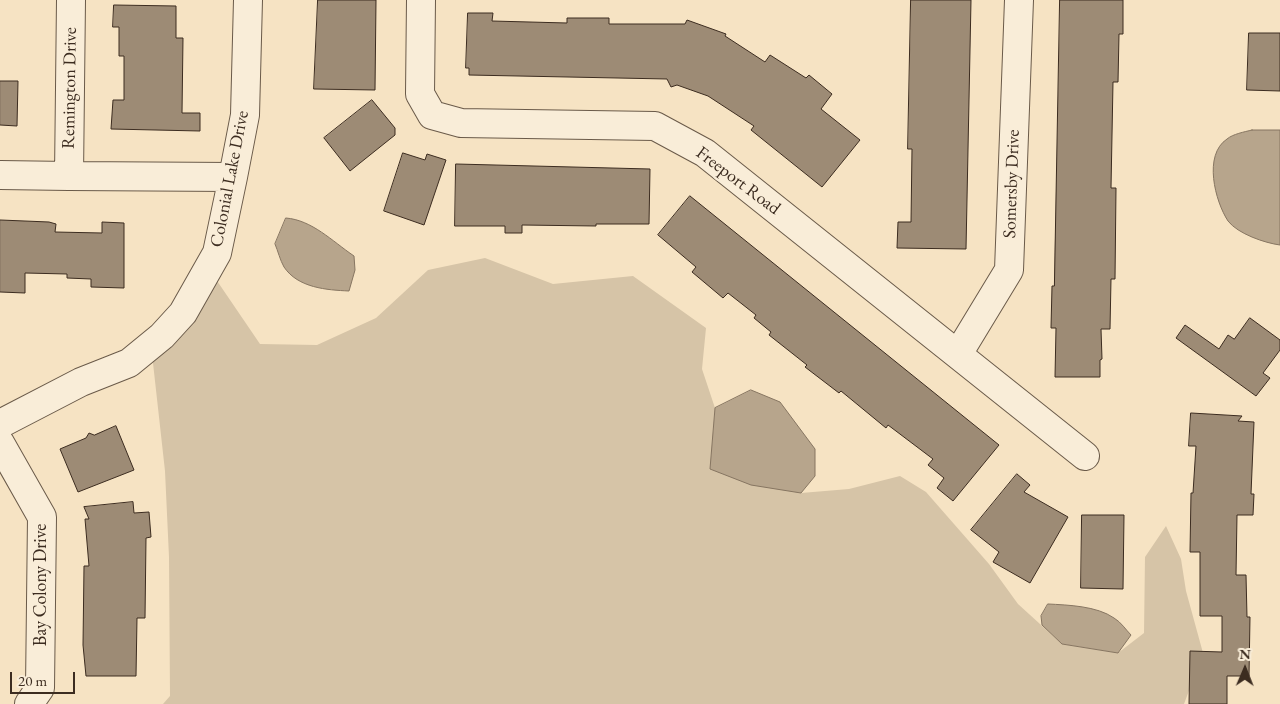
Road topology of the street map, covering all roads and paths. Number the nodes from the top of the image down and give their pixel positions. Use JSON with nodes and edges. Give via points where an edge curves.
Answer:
{"nodes":[{"id":1,"x":71,"y":0,"type":"edge"},
{"id":2,"x":248,"y":0,"type":"edge"},
{"id":3,"x":421,"y":0,"type":"edge"},
{"id":4,"x":1019,"y":0,"type":"edge"},
{"id":5,"x":0,"y":175,"type":"edge"},
{"id":6,"x":69,"y":176,"type":"junction"},
{"id":7,"x":233,"y":178,"type":"junction"},
{"id":8,"x":958,"y":354,"type":"junction"},
{"id":9,"x":0,"y":424,"type":"edge"},
{"id":10,"x":0,"y":443,"type":"edge"},
{"id":11,"x":1085,"y":456,"type":"dead end"},
{"id":12,"x":29,"y":704,"type":"edge"}],
"edges":[{"from":1,"to":6,"type":"street","name":"Remington Drive"},
{"from":2,"to":7,"type":"street","name":"Colonial Lake Drive","via":[[245,115]]},
{"from":3,"to":8,"type":"street","name":"Freeport Road","via":[[420,94],[432,114],[461,123],[655,126],[705,153]]},
{"from":4,"to":8,"type":"street","name":"Somersby Drive","via":[[1010,270]]},
{"from":5,"to":6,"type":"street"},
{"from":6,"to":7,"type":"street"},
{"from":7,"to":9,"type":"street","name":"Colonial Lake Drive","via":[[217,253],[183,313],[162,336],[129,363],[81,382]]},
{"from":8,"to":11,"type":"street","name":"Freeport Road"},
{"from":10,"to":12,"type":"street","name":"Bay Colony Drive","via":[[42,517],[40,688]]}]}
